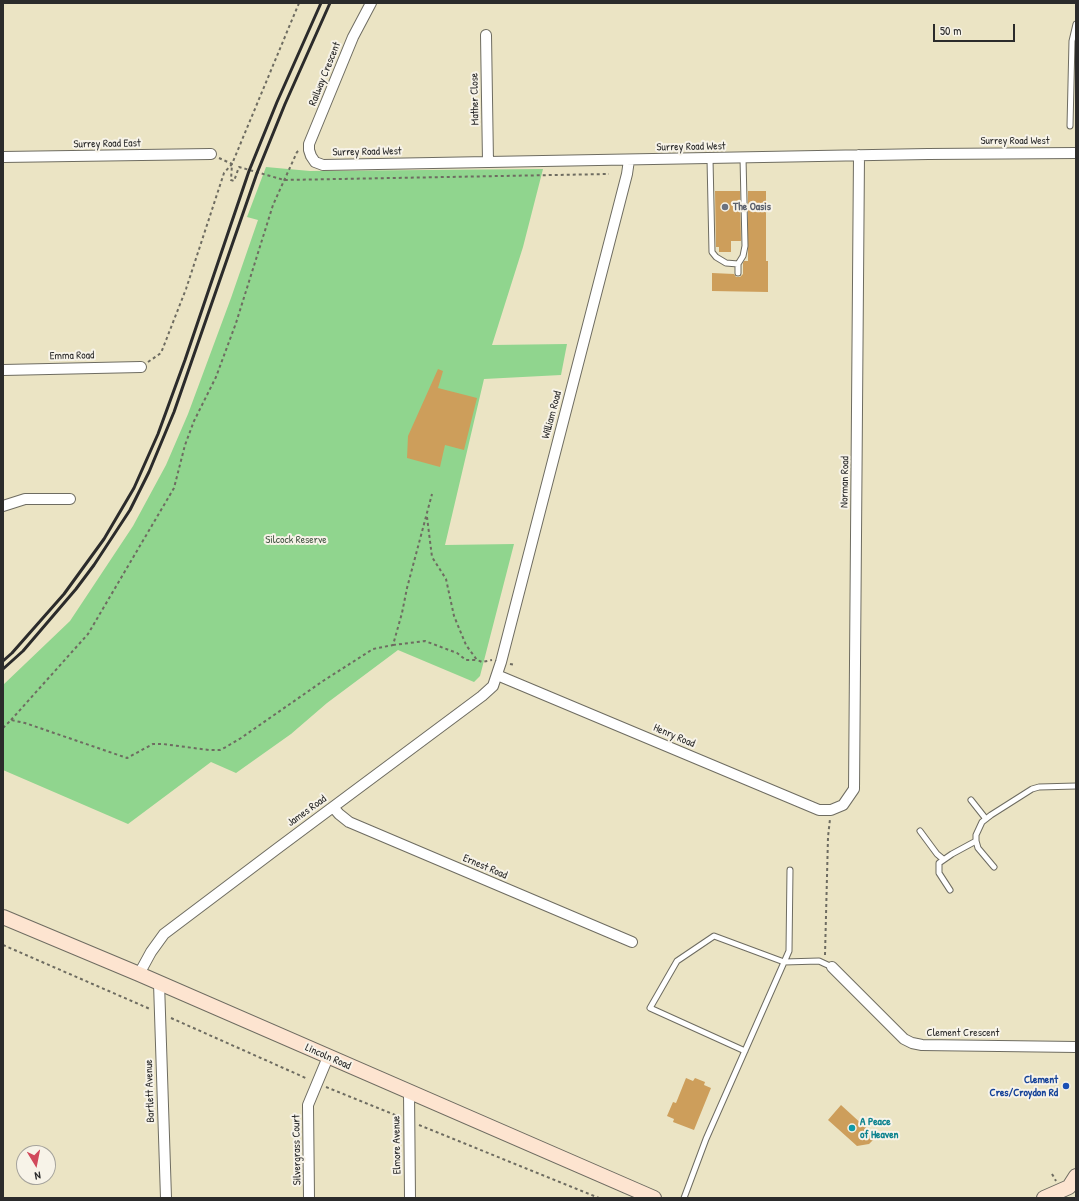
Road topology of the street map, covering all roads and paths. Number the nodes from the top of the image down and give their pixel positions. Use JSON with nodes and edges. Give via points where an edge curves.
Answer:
{"nodes":[{"id":1,"x":299,"y":3,"type":"edge"},
{"id":2,"x":371,"y":3,"type":"edge"},
{"id":3,"x":1076,"y":24,"type":"edge"},
{"id":4,"x":486,"y":35,"type":"dead end"},
{"id":5,"x":1070,"y":126,"type":"dead end"},
{"id":6,"x":309,"y":144,"type":"junction"},
{"id":7,"x":1076,"y":153,"type":"edge"},
{"id":8,"x":211,"y":154,"type":"joint"},
{"id":9,"x":859,"y":155,"type":"junction"},
{"id":10,"x":3,"y":157,"type":"edge"},
{"id":11,"x":744,"y":158,"type":"junction"},
{"id":12,"x":710,"y":159,"type":"junction"},
{"id":13,"x":629,"y":160,"type":"junction"},
{"id":14,"x":488,"y":162,"type":"junction"},
{"id":15,"x":232,"y":164,"type":"junction"},
{"id":16,"x":609,"y":174,"type":"dead end"},
{"id":17,"x":284,"y":180,"type":"junction"},
{"id":18,"x":738,"y":264,"type":"junction"},
{"id":19,"x":738,"y":273,"type":"dead end"},
{"id":20,"x":141,"y":367,"type":"joint"},
{"id":21,"x":3,"y":370,"type":"edge"},
{"id":22,"x":432,"y":494,"type":"dead end"},
{"id":23,"x":70,"y":499,"type":"dead end"},
{"id":24,"x":3,"y":506,"type":"edge"},
{"id":25,"x":427,"y":516,"type":"junction"},
{"id":26,"x":393,"y":645,"type":"junction"},
{"id":27,"x":478,"y":660,"type":"junction"},
{"id":28,"x":501,"y":662,"type":"junction"},
{"id":29,"x":515,"y":665,"type":"dead end"},
{"id":30,"x":497,"y":675,"type":"junction"},
{"id":31,"x":11,"y":720,"type":"junction"},
{"id":32,"x":3,"y":728,"type":"edge"},
{"id":33,"x":1076,"y":786,"type":"edge"},
{"id":34,"x":971,"y":800,"type":"dead end"},
{"id":35,"x":333,"y":807,"type":"junction"},
{"id":36,"x":831,"y":810,"type":"junction"},
{"id":37,"x":986,"y":819,"type":"junction"},
{"id":38,"x":920,"y":831,"type":"dead end"},
{"id":39,"x":976,"y":841,"type":"junction"},
{"id":40,"x":943,"y":859,"type":"junction"},
{"id":41,"x":994,"y":867,"type":"dead end"},
{"id":42,"x":790,"y":870,"type":"dead end"},
{"id":43,"x":950,"y":890,"type":"dead end"},
{"id":44,"x":3,"y":917,"type":"edge"},
{"id":45,"x":632,"y":942,"type":"dead end"},
{"id":46,"x":3,"y":945,"type":"edge"},
{"id":47,"x":784,"y":962,"type":"junction"},
{"id":48,"x":832,"y":967,"type":"junction"},
{"id":49,"x":139,"y":974,"type":"junction"},
{"id":50,"x":159,"y":983,"type":"junction"},
{"id":51,"x":160,"y":1013,"type":"junction"},
{"id":52,"x":1076,"y":1047,"type":"edge"},
{"id":53,"x":745,"y":1051,"type":"junction"},
{"id":54,"x":328,"y":1057,"type":"junction"},
{"id":55,"x":317,"y":1083,"type":"junction"},
{"id":56,"x":409,"y":1092,"type":"junction"},
{"id":57,"x":408,"y":1120,"type":"junction"},
{"id":58,"x":1076,"y":1176,"type":"edge"},
{"id":59,"x":631,"y":1194,"type":"edge"},
{"id":60,"x":166,"y":1198,"type":"edge"},
{"id":61,"x":310,"y":1198,"type":"edge"},
{"id":62,"x":410,"y":1198,"type":"edge"},
{"id":63,"x":599,"y":1198,"type":"edge"},
{"id":64,"x":654,"y":1198,"type":"edge"},
{"id":65,"x":684,"y":1198,"type":"edge"},
{"id":66,"x":1044,"y":1198,"type":"edge"}],
"edges":[{"from":1,"to":15,"type":"path"},
{"from":2,"to":6,"type":"street","name":"Railway Crescent","via":[[353,37]]},
{"from":3,"to":5,"type":"lane","via":[[1072,41]]},
{"from":4,"to":14,"type":"street","name":"Mather Close"},
{"from":6,"to":14,"type":"street","name":"Surrey Road West","via":[[311,156],[315,162],[322,165]]},
{"from":6,"to":17,"type":"path","via":[[297,152]]},
{"from":7,"to":9,"type":"street","name":"Surrey Road West"},
{"from":8,"to":10,"type":"street","name":"Surrey Road East"},
{"from":8,"to":15,"type":"path"},
{"from":9,"to":11,"type":"street","name":"Surrey Road West"},
{"from":9,"to":36,"type":"street","name":"Norman Road","via":[[854,789],[843,805]]},
{"from":11,"to":12,"type":"street","name":"Surrey Road West"},
{"from":11,"to":18,"type":"lane","via":[[745,246]]},
{"from":12,"to":13,"type":"street","name":"Surrey Road West"},
{"from":12,"to":18,"type":"lane","via":[[712,252],[726,263]]},
{"from":13,"to":14,"type":"street","name":"Surrey Road West"},
{"from":13,"to":28,"type":"street","name":"William Road"},
{"from":15,"to":17,"type":"path","via":[[231,180],[234,181],[239,167]]},
{"from":15,"to":20,"type":"path","via":[[224,173],[186,289],[161,353]]},
{"from":16,"to":17,"type":"path"},
{"from":17,"to":31,"type":"path","via":[[273,205],[216,377],[185,445],[174,488],[88,634]]},
{"from":18,"to":19,"type":"lane"},
{"from":20,"to":21,"type":"street","name":"Emma Road"},
{"from":22,"to":25,"type":"path"},
{"from":23,"to":24,"type":"street","via":[[25,499]]},
{"from":25,"to":26,"type":"path"},
{"from":25,"to":27,"type":"path","via":[[432,557],[446,579],[454,616],[466,645]]},
{"from":26,"to":27,"type":"path","via":[[425,641],[457,653],[466,660]]},
{"from":26,"to":31,"type":"path","via":[[373,649],[220,750],[154,744],[127,758]]},
{"from":27,"to":28,"type":"path"},
{"from":28,"to":29,"type":"path"},
{"from":28,"to":30,"type":"street","name":"William Road"},
{"from":30,"to":35,"type":"street","name":"James Road","via":[[493,686],[482,696]]},
{"from":30,"to":36,"type":"street","name":"Henry Road","via":[[819,810]]},
{"from":31,"to":32,"type":"path"},
{"from":33,"to":37,"type":"lane","via":[[1032,788]]},
{"from":34,"to":37,"type":"lane"},
{"from":35,"to":45,"type":"street","name":"Ernest Road","via":[[349,822]]},
{"from":35,"to":49,"type":"street","name":"James Road","via":[[164,934]]},
{"from":36,"to":48,"type":"path","via":[[824,957]]},
{"from":37,"to":39,"type":"lane","via":[[979,828]]},
{"from":38,"to":40,"type":"lane"},
{"from":39,"to":40,"type":"lane"},
{"from":39,"to":41,"type":"lane","via":[[978,848]]},
{"from":40,"to":43,"type":"lane","via":[[939,863],[939,873]]},
{"from":42,"to":47,"type":"lane","via":[[790,938]]},
{"from":44,"to":49,"type":"main road","name":"Lincoln Road"},
{"from":46,"to":51,"type":"path"},
{"from":47,"to":48,"type":"lane","via":[[819,961]]},
{"from":47,"to":53,"type":"lane"},
{"from":47,"to":53,"type":"lane","via":[[714,936],[677,961],[650,1008]]},
{"from":48,"to":52,"type":"street","name":"Clement Crescent","via":[[904,1039],[912,1043]]},
{"from":49,"to":50,"type":"main road","name":"Lincoln Road"},
{"from":50,"to":51,"type":"street","name":"Bartlett Avenue"},
{"from":50,"to":54,"type":"main road","name":"Lincoln Road"},
{"from":51,"to":55,"type":"path"},
{"from":51,"to":60,"type":"street","name":"Bartlett Avenue"},
{"from":53,"to":65,"type":"lane","via":[[706,1139]]},
{"from":54,"to":55,"type":"street","name":"Silvergrass Court"},
{"from":54,"to":56,"type":"main road","name":"Lincoln Road"},
{"from":55,"to":57,"type":"path"},
{"from":55,"to":61,"type":"street","name":"Silvergrass Court","via":[[308,1105]]},
{"from":56,"to":57,"type":"street","name":"Elmore Avenue"},
{"from":56,"to":59,"type":"main road","name":"Lincoln Road"},
{"from":57,"to":62,"type":"street","name":"Elmore Avenue"},
{"from":57,"to":63,"type":"path"},
{"from":58,"to":66,"type":"main road","via":[[1068,1187]]},
{"from":59,"to":64,"type":"main road","name":"Lincoln Road"}]}
